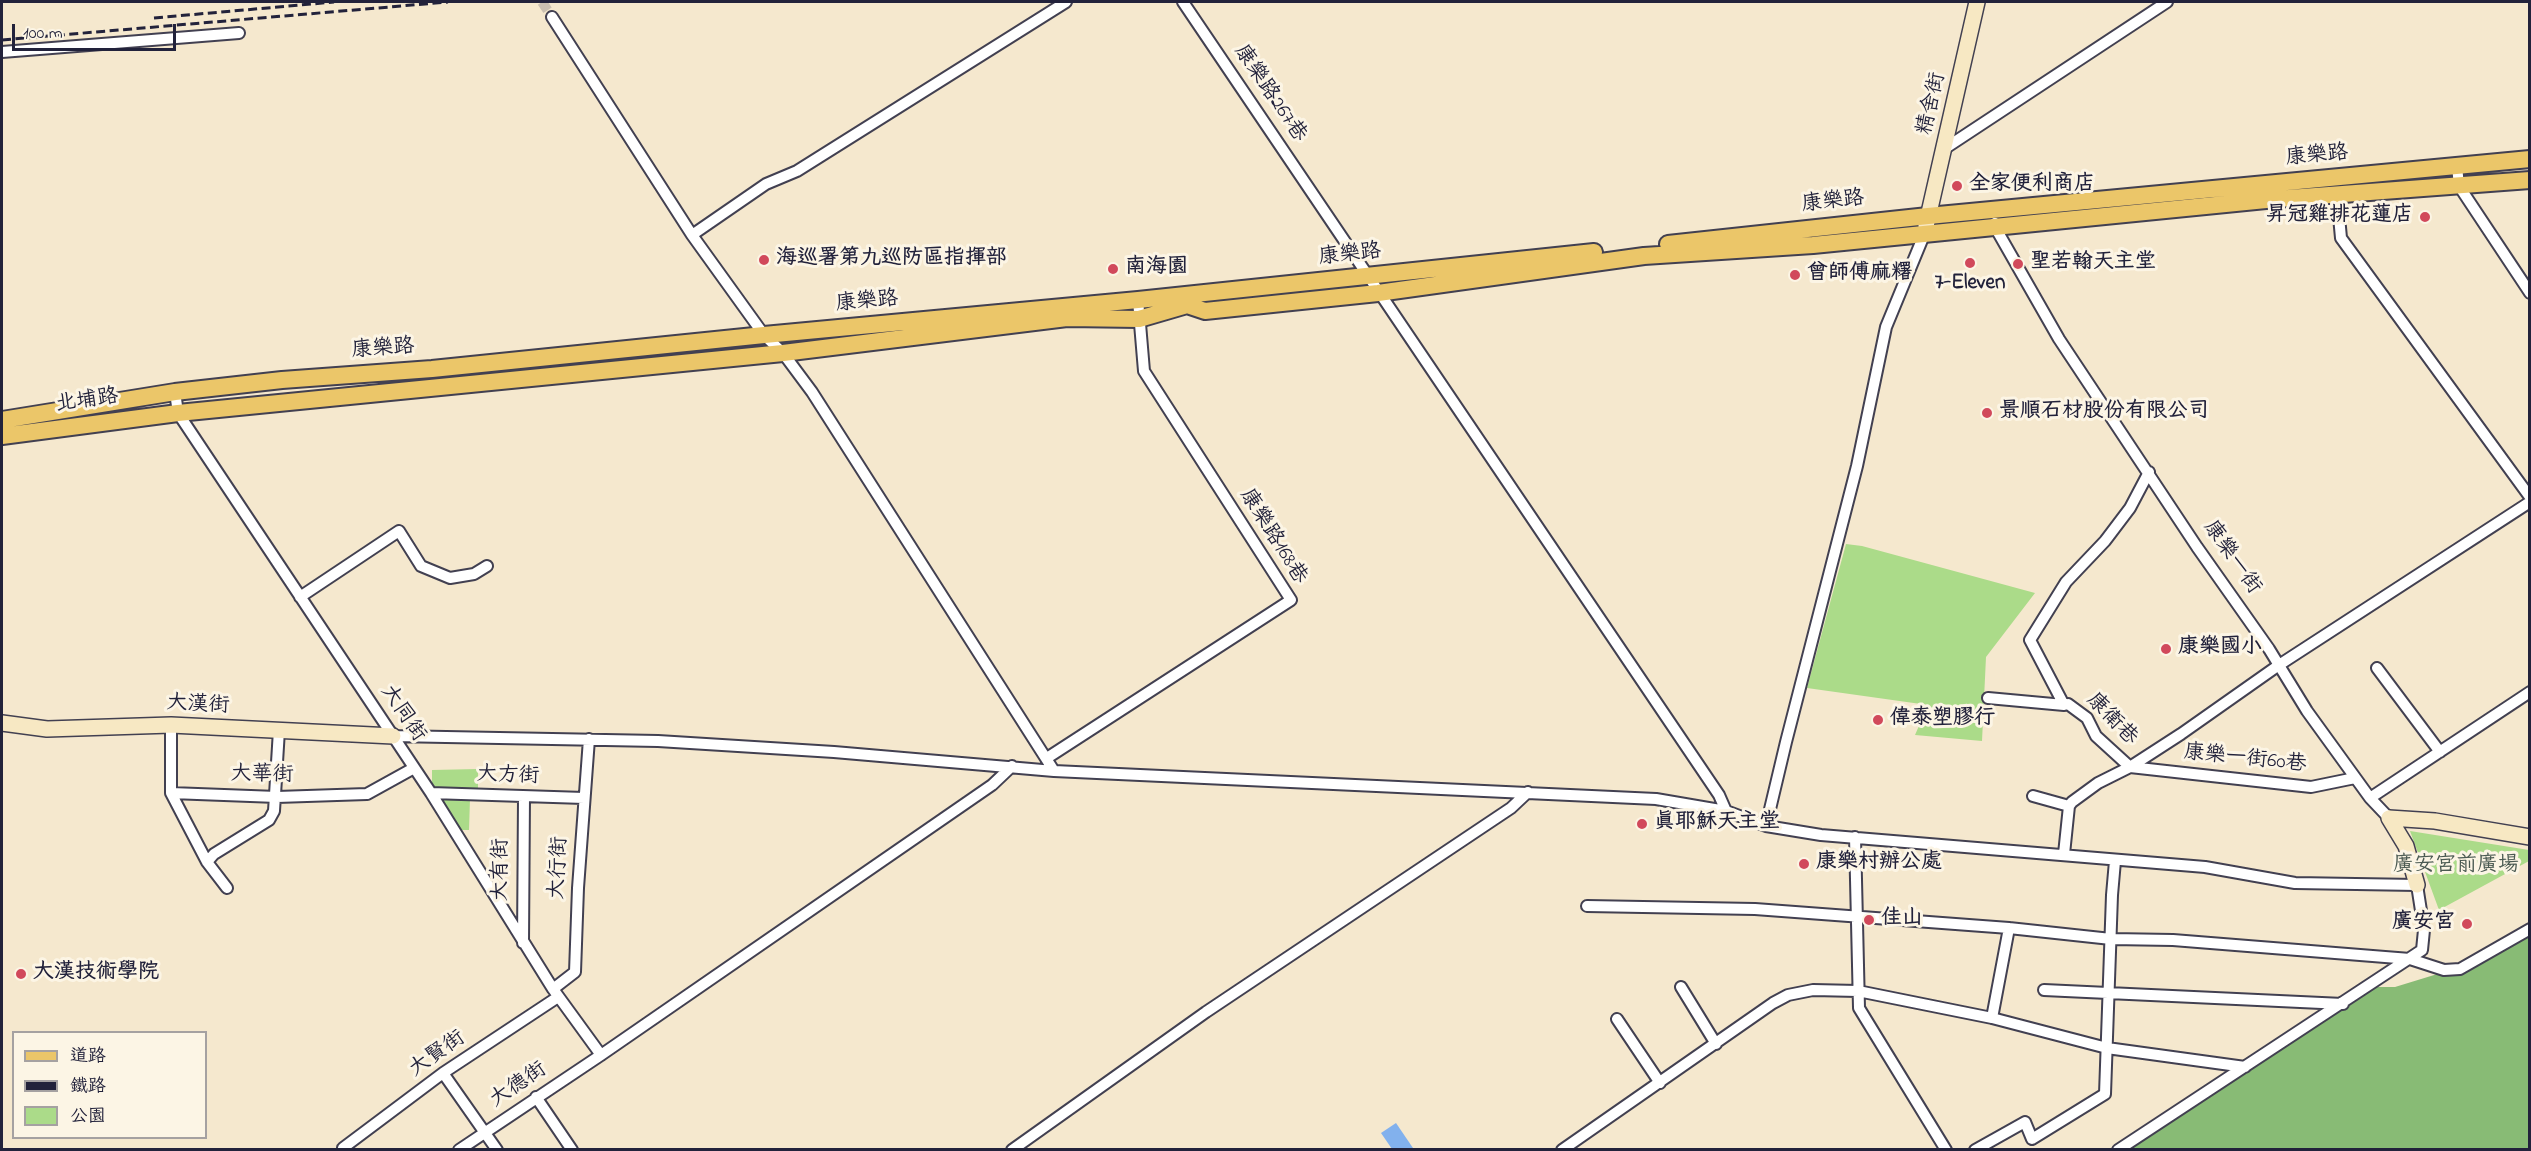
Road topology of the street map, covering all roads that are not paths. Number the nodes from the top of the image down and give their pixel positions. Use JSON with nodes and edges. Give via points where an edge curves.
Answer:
{"nodes":[{"id":1,"x":1066,"y":2,"type":"edge"},
{"id":2,"x":1183,"y":2,"type":"edge"},
{"id":3,"x":1977,"y":2,"type":"edge"},
{"id":4,"x":2167,"y":2,"type":"edge"},
{"id":5,"x":552,"y":17,"type":"tunnel mouth"},
{"id":6,"x":239,"y":33,"type":"dead end"},
{"id":7,"x":2,"y":52,"type":"edge"},
{"id":8,"x":1944,"y":149,"type":"junction"},
{"id":9,"x":2529,"y":159,"type":"edge"},
{"id":10,"x":2457,"y":166,"type":"junction"},
{"id":11,"x":2529,"y":180,"type":"edge"},
{"id":12,"x":2459,"y":186,"type":"junction"},
{"id":13,"x":2337,"y":195,"type":"junction"},
{"id":14,"x":1928,"y":216,"type":"junction"},
{"id":15,"x":1995,"y":219,"type":"junction"},
{"id":16,"x":692,"y":235,"type":"junction"},
{"id":17,"x":1924,"y":235,"type":"junction"},
{"id":18,"x":1368,"y":277,"type":"junction"},
{"id":19,"x":1378,"y":293,"type":"junction"},
{"id":20,"x":2529,"y":293,"type":"edge"},
{"id":21,"x":1138,"y":300,"type":"junction"},
{"id":22,"x":1139,"y":319,"type":"junction"},
{"id":23,"x":764,"y":335,"type":"junction"},
{"id":24,"x":783,"y":353,"type":"junction"},
{"id":25,"x":432,"y":369,"type":"junction"},
{"id":26,"x":435,"y":388,"type":"junction"},
{"id":27,"x":175,"y":392,"type":"junction"},
{"id":28,"x":178,"y":413,"type":"junction"},
{"id":29,"x":2,"y":420,"type":"edge"},
{"id":30,"x":2,"y":436,"type":"edge"},
{"id":31,"x":2149,"y":472,"type":"junction"},
{"id":32,"x":2529,"y":497,"type":"edge"},
{"id":33,"x":2529,"y":502,"type":"edge"},
{"id":34,"x":487,"y":566,"type":"dead end"},
{"id":35,"x":300,"y":597,"type":"junction"},
{"id":36,"x":2279,"y":665,"type":"junction"},
{"id":37,"x":2378,"y":668,"type":"dead end"},
{"id":38,"x":2529,"y":692,"type":"edge"},
{"id":39,"x":1988,"y":698,"type":"dead end"},
{"id":40,"x":2064,"y":705,"type":"junction"},
{"id":41,"x":2,"y":723,"type":"edge"},
{"id":42,"x":171,"y":724,"type":"junction"},
{"id":43,"x":279,"y":730,"type":"junction"},
{"id":44,"x":393,"y":736,"type":"junction"},
{"id":45,"x":589,"y":739,"type":"junction"},
{"id":46,"x":2440,"y":752,"type":"junction"},
{"id":47,"x":1047,"y":758,"type":"junction"},
{"id":48,"x":1012,"y":766,"type":"junction"},
{"id":49,"x":2130,"y":767,"type":"junction"},
{"id":50,"x":414,"y":768,"type":"junction"},
{"id":51,"x":1054,"y":771,"type":"junction"},
{"id":52,"x":2355,"y":778,"type":"junction"},
{"id":53,"x":1528,"y":792,"type":"junction"},
{"id":54,"x":171,"y":793,"type":"junction"},
{"id":55,"x":431,"y":793,"type":"junction"},
{"id":56,"x":2033,"y":796,"type":"dead end"},
{"id":57,"x":277,"y":797,"type":"junction"},
{"id":58,"x":524,"y":797,"type":"junction"},
{"id":59,"x":584,"y":798,"type":"junction"},
{"id":60,"x":2370,"y":798,"type":"junction"},
{"id":61,"x":2069,"y":806,"type":"junction"},
{"id":62,"x":1726,"y":811,"type":"junction"},
{"id":63,"x":2389,"y":818,"type":"junction"},
{"id":64,"x":1766,"y":826,"type":"junction"},
{"id":65,"x":1855,"y":837,"type":"junction"},
{"id":66,"x":2529,"y":837,"type":"edge"},
{"id":67,"x":2064,"y":854,"type":"junction"},
{"id":68,"x":2115,"y":861,"type":"junction"},
{"id":69,"x":207,"y":862,"type":"junction"},
{"id":70,"x":2417,"y":885,"type":"junction"},
{"id":71,"x":227,"y":888,"type":"dead end"},
{"id":72,"x":1587,"y":906,"type":"dead end"},
{"id":73,"x":1857,"y":917,"type":"junction"},
{"id":74,"x":2009,"y":928,"type":"junction"},
{"id":75,"x":2529,"y":929,"type":"edge"},
{"id":76,"x":2111,"y":939,"type":"junction"},
{"id":77,"x":523,"y":943,"type":"junction"},
{"id":78,"x":2410,"y":959,"type":"junction"},
{"id":79,"x":1681,"y":987,"type":"dead end"},
{"id":80,"x":2044,"y":990,"type":"dead end"},
{"id":81,"x":1858,"y":992,"type":"junction"},
{"id":82,"x":555,"y":993,"type":"junction"},
{"id":83,"x":2109,"y":994,"type":"junction"},
{"id":84,"x":2344,"y":1004,"type":"junction"},
{"id":85,"x":1992,"y":1018,"type":"junction"},
{"id":86,"x":1617,"y":1019,"type":"dead end"},
{"id":87,"x":1716,"y":1044,"type":"junction"},
{"id":88,"x":2108,"y":1048,"type":"junction"},
{"id":89,"x":601,"y":1055,"type":"junction"},
{"id":90,"x":2245,"y":1067,"type":"junction"},
{"id":91,"x":443,"y":1073,"type":"junction"},
{"id":92,"x":1660,"y":1083,"type":"junction"},
{"id":93,"x":536,"y":1097,"type":"junction"},
{"id":94,"x":485,"y":1132,"type":"junction"},
{"id":95,"x":343,"y":1148,"type":"dead end"},
{"id":96,"x":459,"y":1149,"type":"edge"},
{"id":97,"x":497,"y":1149,"type":"edge"},
{"id":98,"x":572,"y":1149,"type":"edge"},
{"id":99,"x":1012,"y":1149,"type":"edge"},
{"id":100,"x":1562,"y":1149,"type":"edge"},
{"id":101,"x":1946,"y":1149,"type":"edge"},
{"id":102,"x":1975,"y":1149,"type":"edge"},
{"id":103,"x":2118,"y":1149,"type":"edge"}],
"edges":[{"from":1,"to":16,"type":"street","via":[[797,171],[766,184]]},
{"from":2,"to":18,"type":"street","name":"康樂路267巷"},
{"from":3,"to":8,"type":"street","name":"精舍街"},
{"from":4,"to":8,"type":"street"},
{"from":5,"to":16,"type":"street"},
{"from":6,"to":7,"type":"street"},
{"from":8,"to":14,"type":"street","name":"精舍街"},
{"from":9,"to":10,"type":"main road","name":"康樂路"},
{"from":10,"to":12,"type":"street"},
{"from":10,"to":15,"type":"main road","name":"康樂路"},
{"from":11,"to":12,"type":"main road","name":"康樂路"},
{"from":12,"to":13,"type":"main road","name":"康樂路"},
{"from":12,"to":20,"type":"street"},
{"from":13,"to":15,"type":"main road","name":"康樂路"},
{"from":13,"to":32,"type":"street","via":[[2341,238]]},
{"from":14,"to":15,"type":"main road","name":"康樂路"},
{"from":14,"to":17,"type":"street","name":"精舍街"},
{"from":14,"to":18,"type":"main road","name":"康樂路"},
{"from":15,"to":17,"type":"main road","name":"康樂路"},
{"from":15,"to":31,"type":"street","name":"康樂一街","via":[[2059,339]]},
{"from":16,"to":23,"type":"street"},
{"from":17,"to":19,"type":"main road","name":"康樂路","via":[[1644,256]]},
{"from":17,"to":64,"type":"street","via":[[1886,327],[1854,478]]},
{"from":18,"to":19,"type":"street","name":"康樂路267巷"},
{"from":18,"to":21,"type":"main road","name":"康樂路"},
{"from":19,"to":22,"type":"main road","name":"康樂路","via":[[1205,311],[1187,305]]},
{"from":19,"to":62,"type":"street","name":"康樂路267巷","via":[[1713,785]]},
{"from":21,"to":22,"type":"street","name":"康樂路168巷"},
{"from":21,"to":23,"type":"main road","name":"康樂路"},
{"from":22,"to":24,"type":"main road","name":"康樂路","via":[[1067,318]]},
{"from":22,"to":47,"type":"street","name":"康樂路168巷","via":[[1144,371],[1291,600]]},
{"from":23,"to":24,"type":"street"},
{"from":23,"to":25,"type":"main road","name":"康樂路"},
{"from":24,"to":26,"type":"main road","name":"康樂路"},
{"from":24,"to":47,"type":"street"},
{"from":25,"to":26,"type":"main road"},
{"from":25,"to":27,"type":"main road","name":"康樂路"},
{"from":26,"to":28,"type":"main road","name":"康樂路"},
{"from":27,"to":28,"type":"street","name":"大同街"},
{"from":27,"to":29,"type":"main road","name":"北埔路"},
{"from":28,"to":30,"type":"main road","name":"北埔路"},
{"from":28,"to":35,"type":"street","name":"大同街"},
{"from":31,"to":36,"type":"street","name":"康樂一街"},
{"from":31,"to":40,"type":"street","name":"康衛巷","via":[[2130,508],[2066,582],[2030,640]]},
{"from":33,"to":36,"type":"street"},
{"from":34,"to":35,"type":"street","via":[[474,574],[450,578],[422,566],[399,531]]},
{"from":35,"to":44,"type":"street","name":"大同街"},
{"from":36,"to":49,"type":"street"},
{"from":36,"to":52,"type":"street","name":"康樂一街"},
{"from":37,"to":46,"type":"street"},
{"from":38,"to":46,"type":"street"},
{"from":39,"to":40,"type":"street"},
{"from":40,"to":49,"type":"street","name":"康衛巷","via":[[2087,718],[2096,735]]},
{"from":41,"to":42,"type":"street","name":"大漢街","via":[[47,729]]},
{"from":42,"to":43,"type":"street","name":"大漢街"},
{"from":42,"to":54,"type":"street"},
{"from":43,"to":44,"type":"street","name":"大漢街"},
{"from":43,"to":57,"type":"street"},
{"from":44,"to":45,"type":"street"},
{"from":44,"to":50,"type":"street","name":"大同街"},
{"from":45,"to":48,"type":"street"},
{"from":45,"to":59,"type":"street","name":"大行街"},
{"from":46,"to":60,"type":"street"},
{"from":47,"to":51,"type":"street"},
{"from":48,"to":51,"type":"street"},
{"from":48,"to":89,"type":"street","name":"大德街","via":[[992,784]]},
{"from":49,"to":52,"type":"street","name":"康樂一街60巷","via":[[2311,787]]},
{"from":49,"to":61,"type":"street","via":[[2098,783]]},
{"from":50,"to":55,"type":"street","name":"大同街"},
{"from":50,"to":57,"type":"street","name":"大華街","via":[[367,794]]},
{"from":51,"to":53,"type":"street"},
{"from":52,"to":60,"type":"street","name":"康樂一街"},
{"from":53,"to":62,"type":"street","via":[[1656,800]]},
{"from":53,"to":99,"type":"street","via":[[1502,814],[1206,1011]]},
{"from":54,"to":57,"type":"street","name":"大華街"},
{"from":54,"to":69,"type":"street"},
{"from":55,"to":58,"type":"street","name":"大方街"},
{"from":55,"to":77,"type":"street","name":"大同街"},
{"from":56,"to":61,"type":"street"},
{"from":57,"to":69,"type":"street","via":[[269,820]]},
{"from":58,"to":59,"type":"street","name":"大方街"},
{"from":58,"to":77,"type":"street","name":"大有街"},
{"from":59,"to":82,"type":"street","name":"大行街","via":[[575,972]]},
{"from":60,"to":63,"type":"street","name":"康樂一街"},
{"from":61,"to":67,"type":"street"},
{"from":62,"to":64,"type":"street"},
{"from":63,"to":66,"type":"street","via":[[2435,821]]},
{"from":63,"to":70,"type":"street","name":"康樂一街","via":[[2406,846]]},
{"from":64,"to":65,"type":"street"},
{"from":65,"to":67,"type":"street"},
{"from":65,"to":73,"type":"street"},
{"from":67,"to":68,"type":"street"},
{"from":68,"to":70,"type":"street","via":[[2205,867],[2295,883]]},
{"from":68,"to":76,"type":"street"},
{"from":69,"to":71,"type":"street"},
{"from":70,"to":78,"type":"street","name":"康樂一街","via":[[2424,930],[2422,950]]},
{"from":72,"to":73,"type":"street","via":[[1755,909]]},
{"from":73,"to":74,"type":"street"},
{"from":73,"to":81,"type":"street"},
{"from":74,"to":76,"type":"street"},
{"from":74,"to":85,"type":"street"},
{"from":75,"to":78,"type":"street","via":[[2460,969],[2444,970]]},
{"from":76,"to":78,"type":"street","via":[[2173,940]]},
{"from":76,"to":83,"type":"street"},
{"from":77,"to":82,"type":"street","name":"大同街"},
{"from":78,"to":84,"type":"street"},
{"from":79,"to":87,"type":"street"},
{"from":80,"to":83,"type":"street"},
{"from":81,"to":85,"type":"street"},
{"from":81,"to":87,"type":"street","via":[[1813,990],[1788,995]]},
{"from":81,"to":101,"type":"street","via":[[1859,1008],[1869,1027]]},
{"from":82,"to":89,"type":"street","name":"大同街"},
{"from":82,"to":91,"type":"street","name":"大賢街"},
{"from":83,"to":84,"type":"street"},
{"from":83,"to":88,"type":"street"},
{"from":84,"to":90,"type":"street"},
{"from":85,"to":88,"type":"street"},
{"from":86,"to":92,"type":"street"},
{"from":87,"to":92,"type":"street"},
{"from":88,"to":90,"type":"street"},
{"from":88,"to":102,"type":"street","via":[[2105,1094],[2032,1139],[2025,1122]]},
{"from":89,"to":93,"type":"street","name":"大德街"},
{"from":90,"to":103,"type":"street"},
{"from":91,"to":94,"type":"street"},
{"from":91,"to":95,"type":"street","name":"大賢街"},
{"from":92,"to":100,"type":"street"},
{"from":93,"to":94,"type":"street","name":"大德街"},
{"from":93,"to":98,"type":"street"},
{"from":94,"to":96,"type":"street","name":"大德街"},
{"from":94,"to":97,"type":"street"}]}
